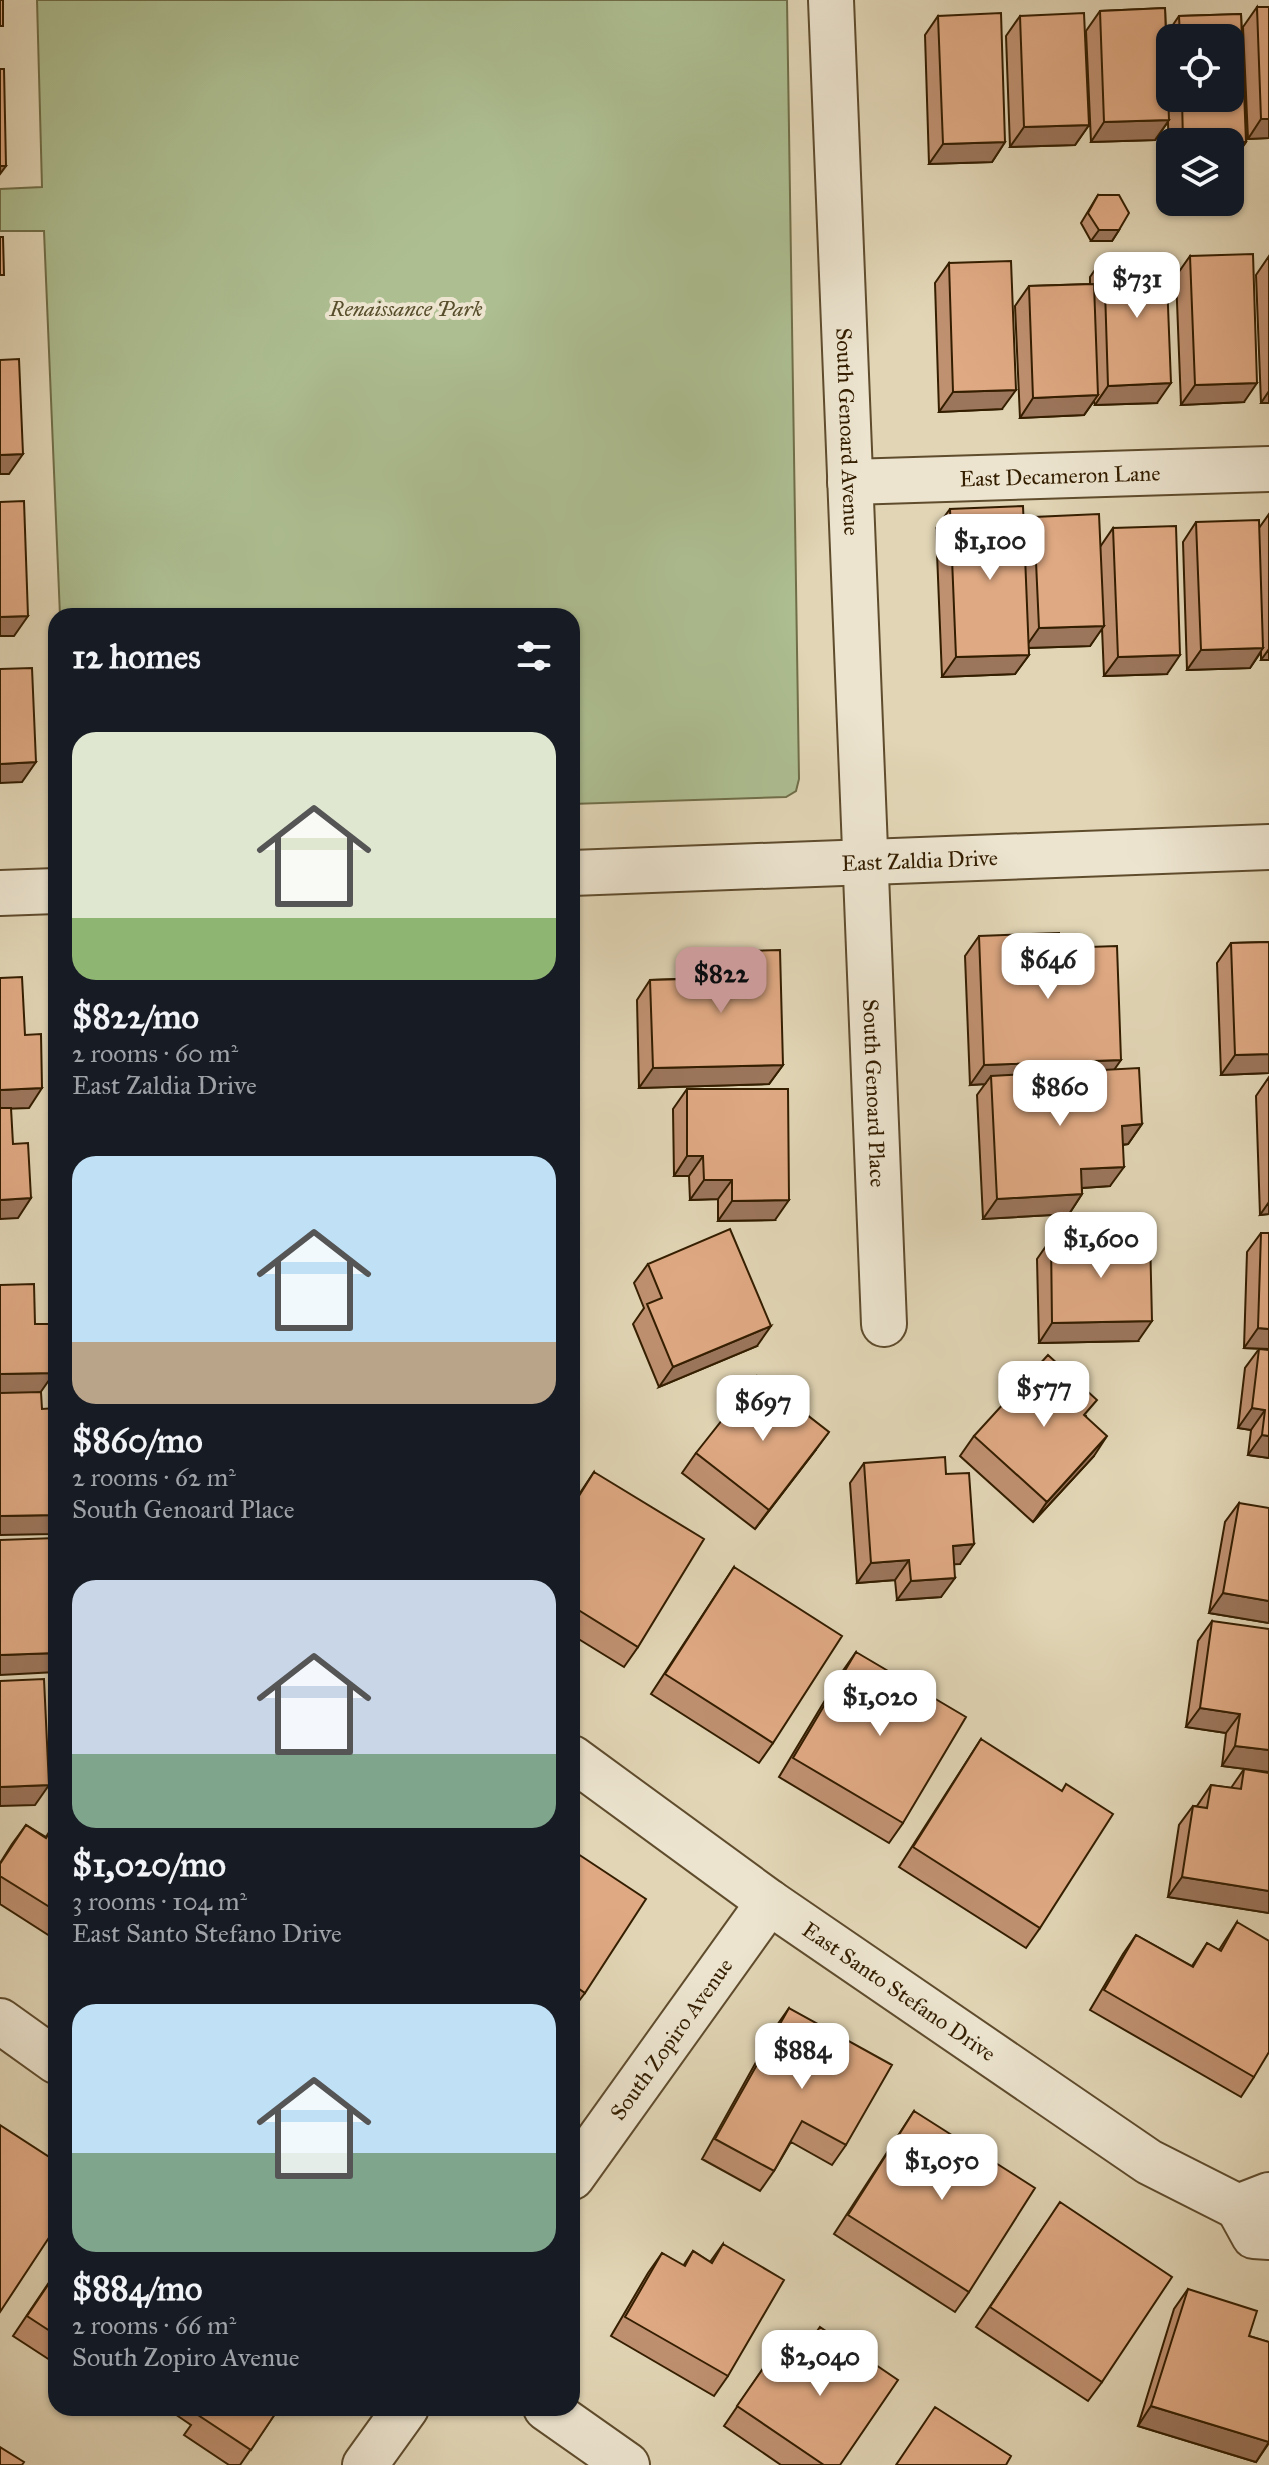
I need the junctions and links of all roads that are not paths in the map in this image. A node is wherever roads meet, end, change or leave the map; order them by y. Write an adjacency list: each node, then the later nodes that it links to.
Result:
1 (831, 0): 3 (street, South Genoard Avenue)
2 (1269, 469): 3 (street, East Decameron Lane)
3 (850, 482): 5 (street, South Genoard Avenue)
4 (1269, 847): 5 (street, East Zaldia Drive)
5 (865, 862): 6 (street, East Zaldia Drive); 9 (street, South Genoard Place)
6 (580, 873)
7 (48, 891): 8 (street)
8 (0, 893)
9 (884, 1324)
10 (580, 1764): 11 (street, East Santo Stefano Drive)
11 (769, 1902): 14 (street, South Zopiro Avenue); 15 (street, East Santo Stefano Drive)
12 (0, 2021): 13 (street)
13 (48, 2055)
14 (580, 2166)
15 (1253, 2201): 16 (street, East Santo Stefano Drive)
16 (1269, 2237)
17 (400, 2416): 19 (street)
18 (557, 2416): 20 (street)
19 (365, 2465)
20 (627, 2465)

